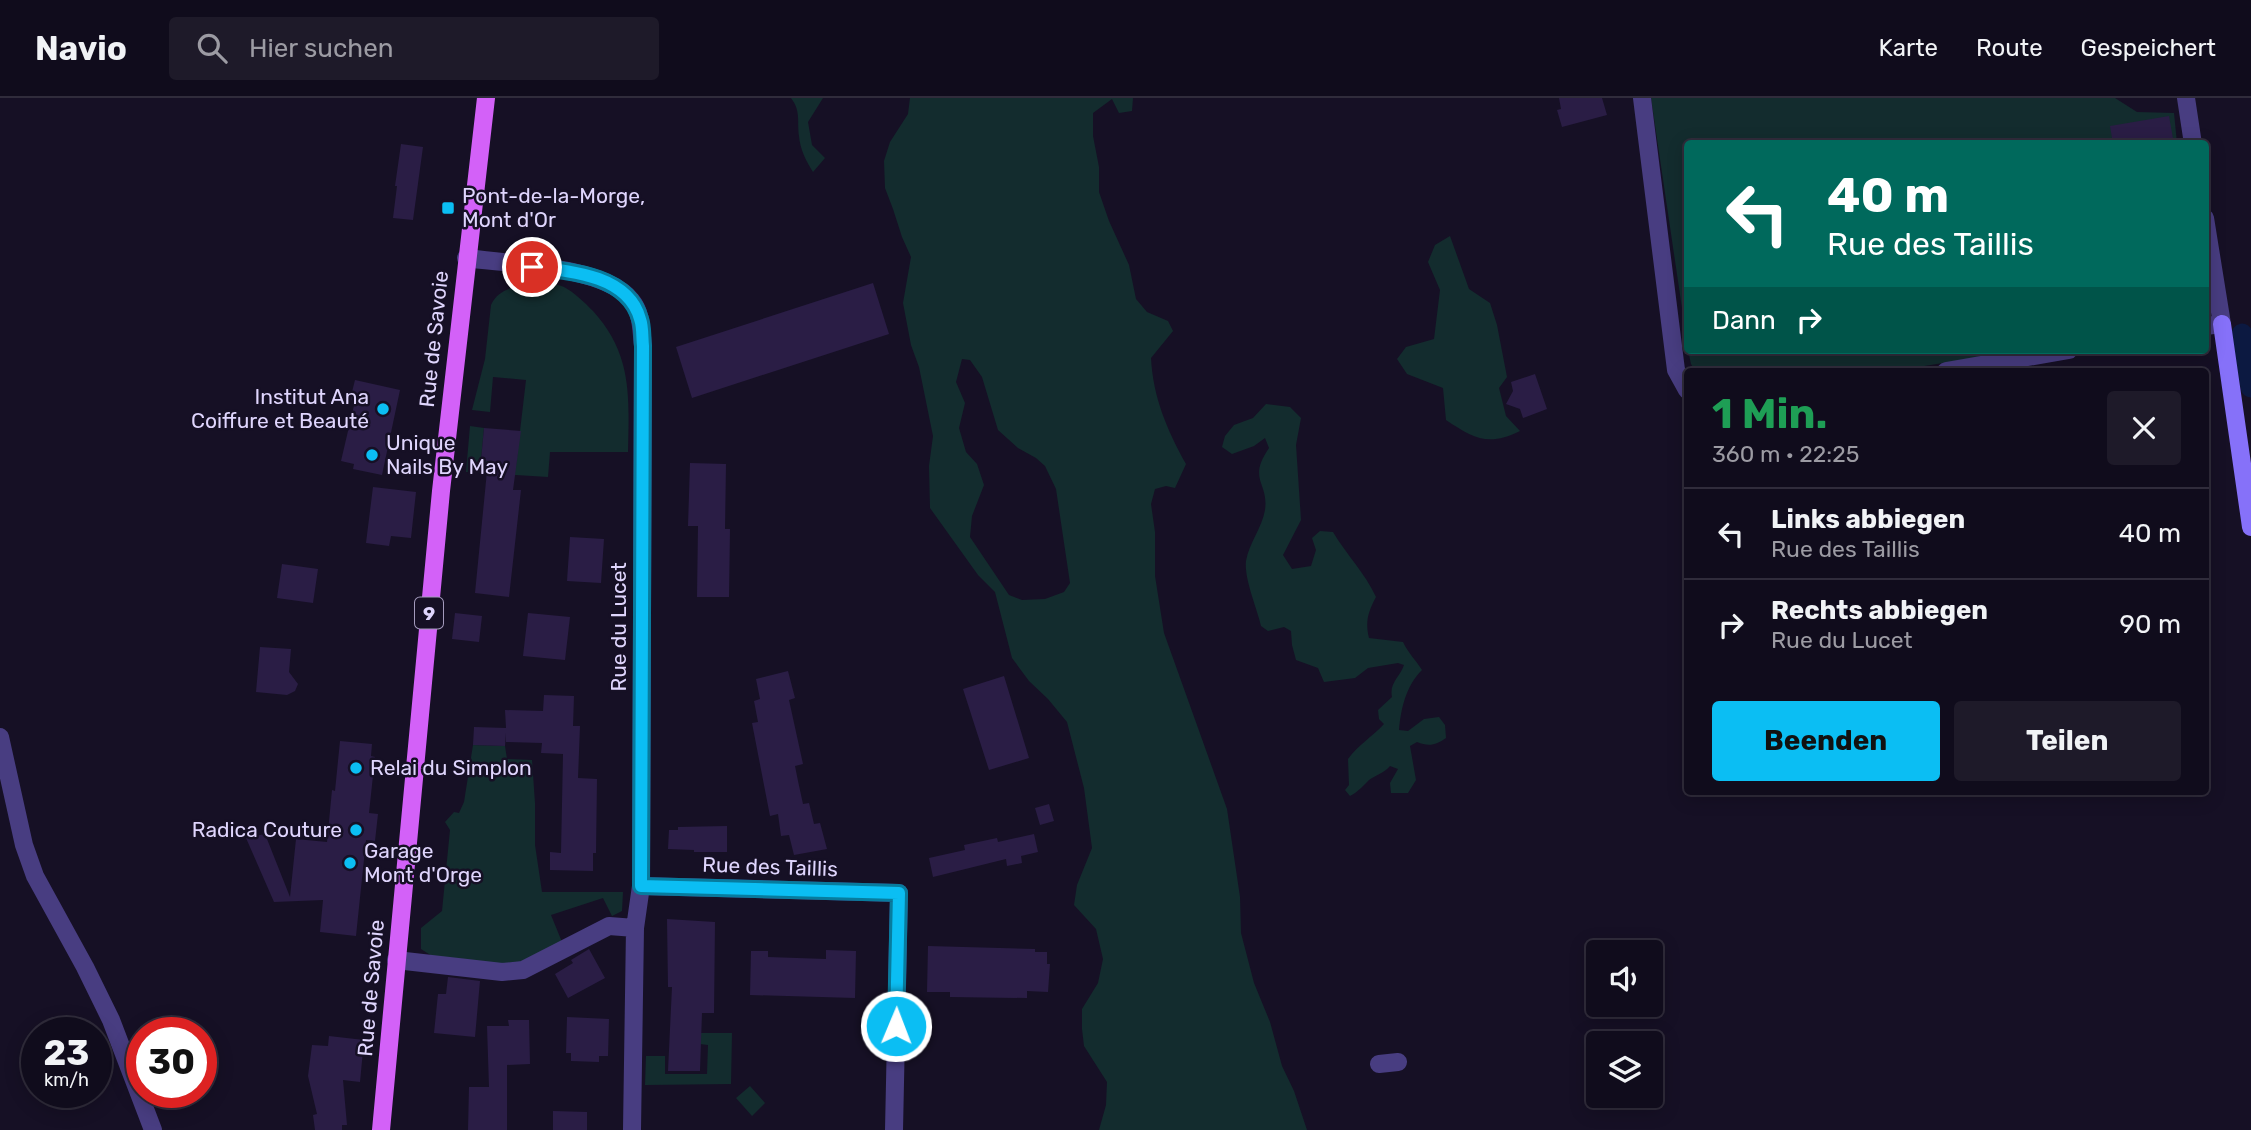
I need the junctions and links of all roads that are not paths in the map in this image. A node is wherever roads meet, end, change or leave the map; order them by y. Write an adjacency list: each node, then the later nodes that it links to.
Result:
1 (486, 98): 5 (main road, Rue de Savoie / 9)
2 (1642, 98): 10 (street)
3 (2186, 98): 4 (street)
4 (2192, 140)
5 (466, 258): 13 (street, Rue du Lucet); 15 (main road, Rue de Savoie / 9)
6 (2209, 272): 7 (street)
7 (2213, 325): 11 (street)
8 (2045, 354): 9 (street)
9 (1963, 368)
10 (1684, 385)
11 (2251, 527)
12 (0, 737): 18 (street)
13 (641, 886): 14 (street, Rue du Lucet); 21 (street, Rue des Taillis)
14 (635, 928): 15 (street); 20 (street, Rue du Lucet)
15 (396, 960): 19 (main road, Rue de Savoie / 9)
16 (1398, 1062): 17 (street)
17 (1379, 1064)
18 (153, 1130)
19 (381, 1130)
20 (632, 1130)
21 (894, 1130)

